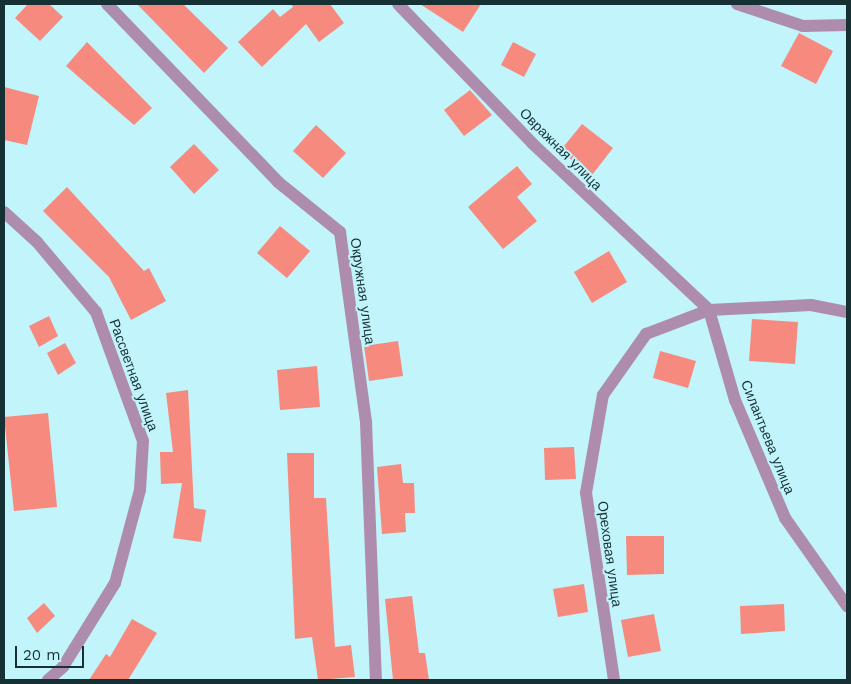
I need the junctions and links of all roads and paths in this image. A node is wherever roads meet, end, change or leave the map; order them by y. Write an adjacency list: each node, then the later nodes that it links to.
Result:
1 (107, 4): 10 (street, Окружная улица)
2 (398, 4): 6 (street, Овражная улица)
3 (736, 4): 4 (street)
4 (847, 25)
5 (4, 212): 9 (street, Рассветная улица)
6 (709, 310): 7 (street); 8 (street, Силантьева улица); 11 (street, Ореховая улица)
7 (847, 312)
8 (847, 606)
9 (48, 680)
10 (376, 680)
11 (614, 680)

